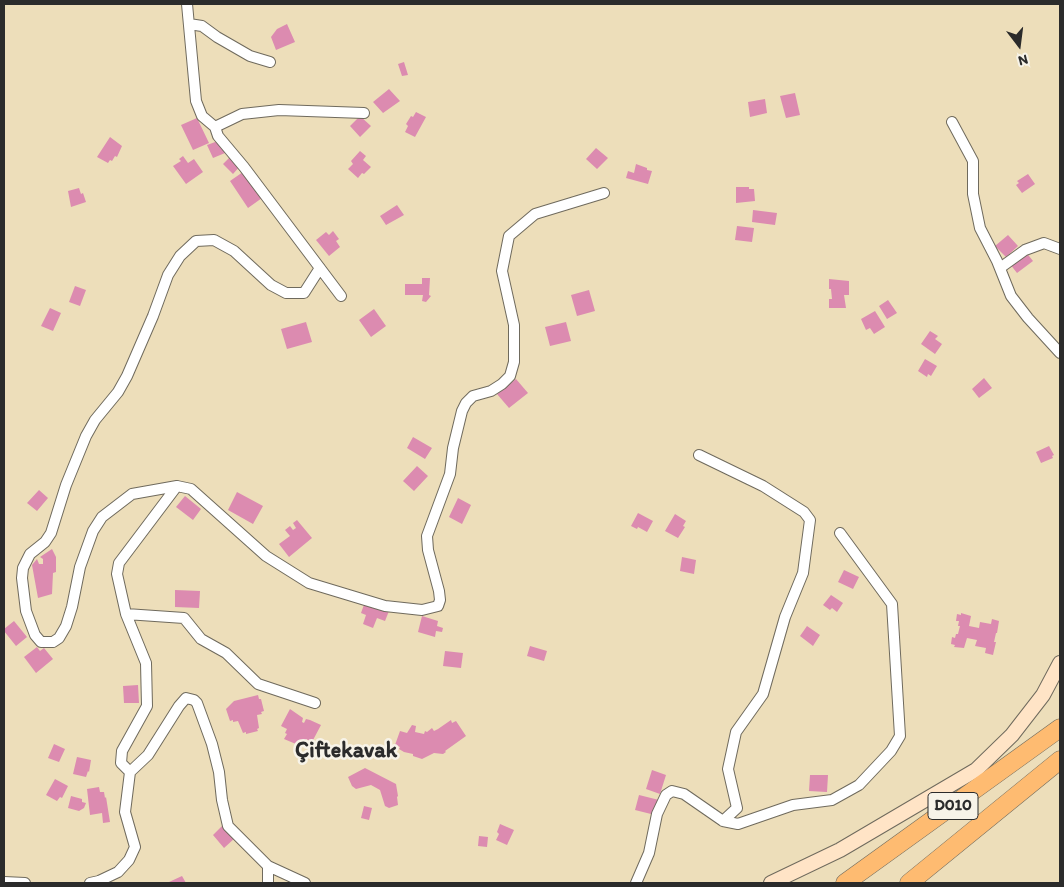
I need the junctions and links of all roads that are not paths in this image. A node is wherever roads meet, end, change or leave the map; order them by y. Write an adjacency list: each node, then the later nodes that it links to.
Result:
1 (187, 4): 2 (street)
2 (189, 24): 3 (street); 6 (street)
3 (270, 62)
4 (364, 113): 6 (street)
5 (952, 122): 10 (street)
6 (215, 127): 9 (street)
7 (604, 193): 14 (street)
8 (1060, 248): 10 (street)
9 (320, 268): 11 (street); 14 (street)
10 (1000, 268): 12 (street)
11 (341, 296)
12 (1060, 353)
13 (699, 455): 22 (street)
14 (178, 486): 16 (street)
15 (840, 533): 22 (street)
16 (126, 614): 18 (street); 21 (street)
17 (1060, 663): 30 (street)
18 (315, 703)
19 (1060, 728): 31 (highway, D010)
20 (1060, 760): 32 (highway, D010)
21 (130, 772): 23 (street); 26 (street)
22 (722, 821): 29 (street)
23 (268, 866): 27 (street); 28 (street)
24 (4, 882): 25 (street)
25 (25, 883)
26 (90, 883)
27 (268, 883)
28 (305, 883)
29 (636, 883)
30 (771, 883)
31 (845, 883)
32 (909, 883)

